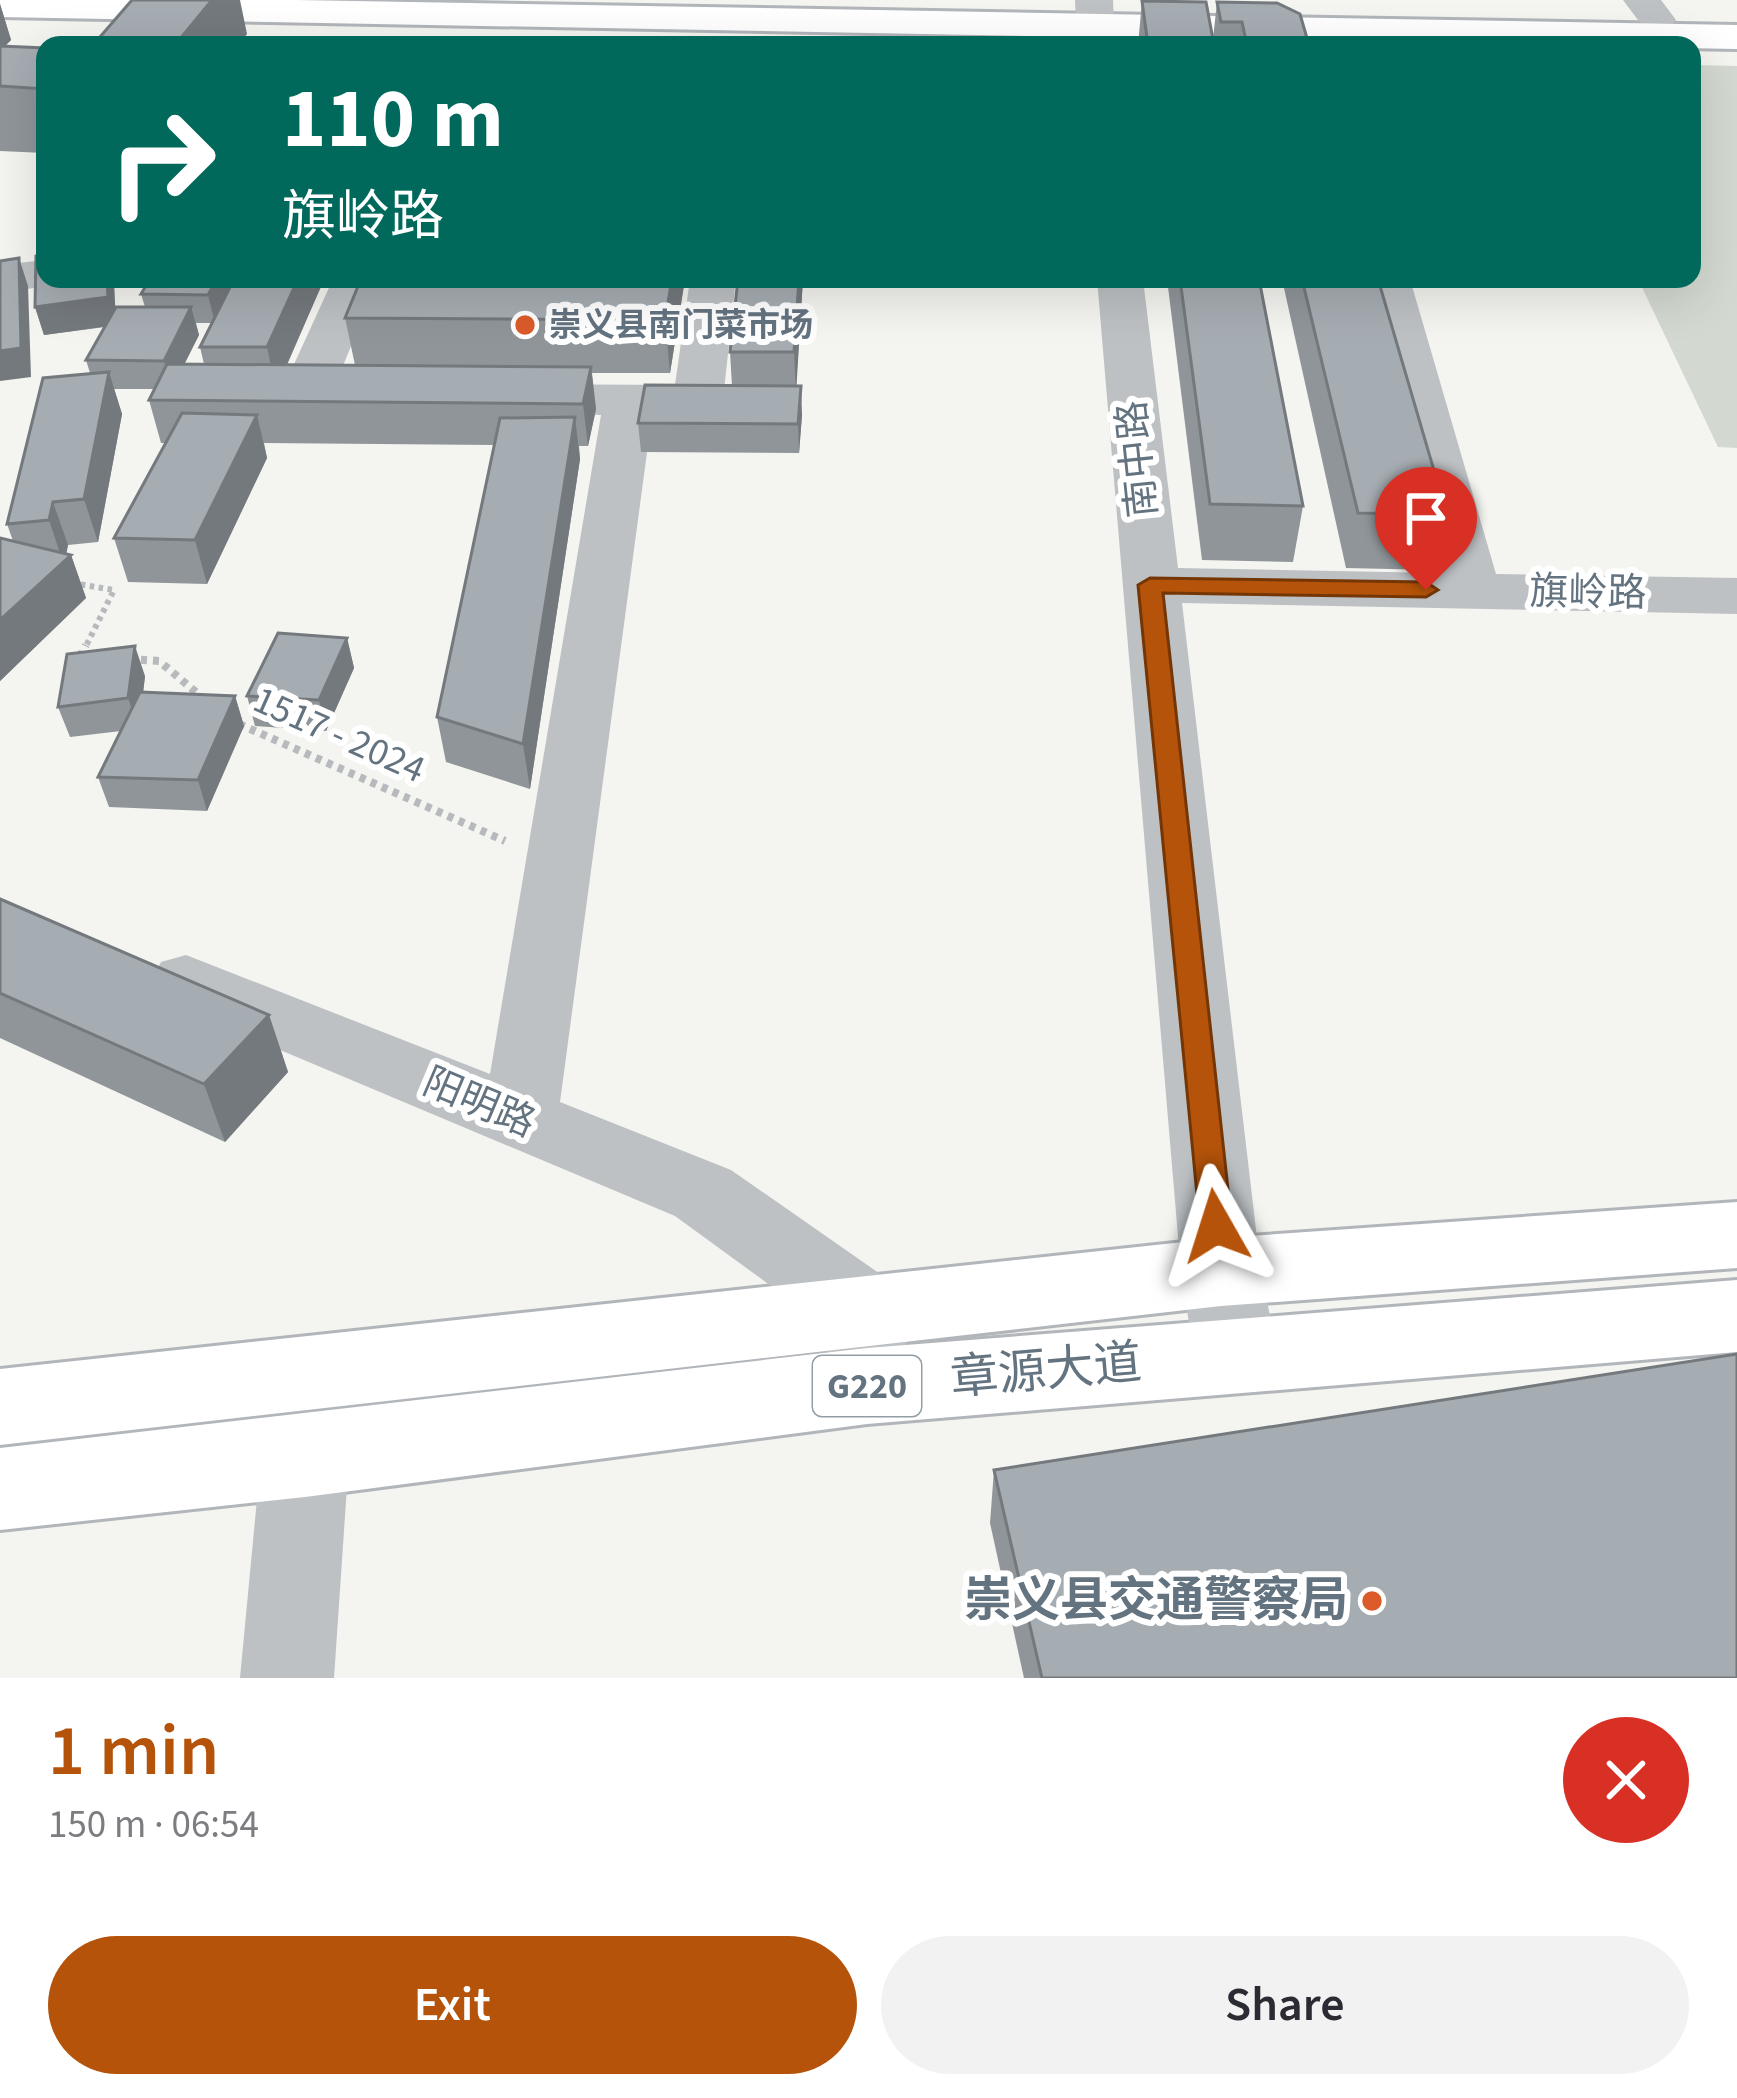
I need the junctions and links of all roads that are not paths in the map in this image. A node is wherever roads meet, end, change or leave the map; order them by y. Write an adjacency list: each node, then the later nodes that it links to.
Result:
1 (524, 0): 4 (main road)
2 (0, 6): 4 (main road)
3 (1650, 10): 4 (main road); 5 (main road)
4 (1095, 21): 6 (main road)
5 (1737, 21)
6 (1307, 36)
7 (1701, 37): 8 (main road)
8 (1737, 37)
9 (36, 275): 10 (street)
10 (0, 279)
11 (352, 288): 15 (street)
12 (712, 288): 17 (street)
13 (1121, 288): 18 (street, 南中路)
14 (1389, 288): 19 (street)
15 (398, 397)
16 (466, 398): 17 (street)
17 (629, 400): 22 (street)
18 (1150, 585): 19 (street, 旗岭路); 24 (street, 南中路)
19 (1472, 590): 20 (street, 旗岭路)
20 (1737, 596)
21 (129, 957): 22 (street, 阳明路)
22 (520, 1121): 26 (street, 阳明路)
23 (1737, 1235): 24 (main road, 章源大道 / G220)
24 (1221, 1272): 26 (main road, 章源大道 / G220); 27 (street, 南中路)
25 (1737, 1316): 27 (main road, 章源大道 / G220)
26 (867, 1348): 27 (main road, 章源大道 / G220); 28 (main road, 章源大道 / G220); 29 (main road, 章源大道 / G220)
27 (1236, 1355)
28 (0, 1407)
29 (305, 1457): 30 (main road, 章源大道 / G220); 31 (street)
30 (0, 1489)
31 (287, 1678)

